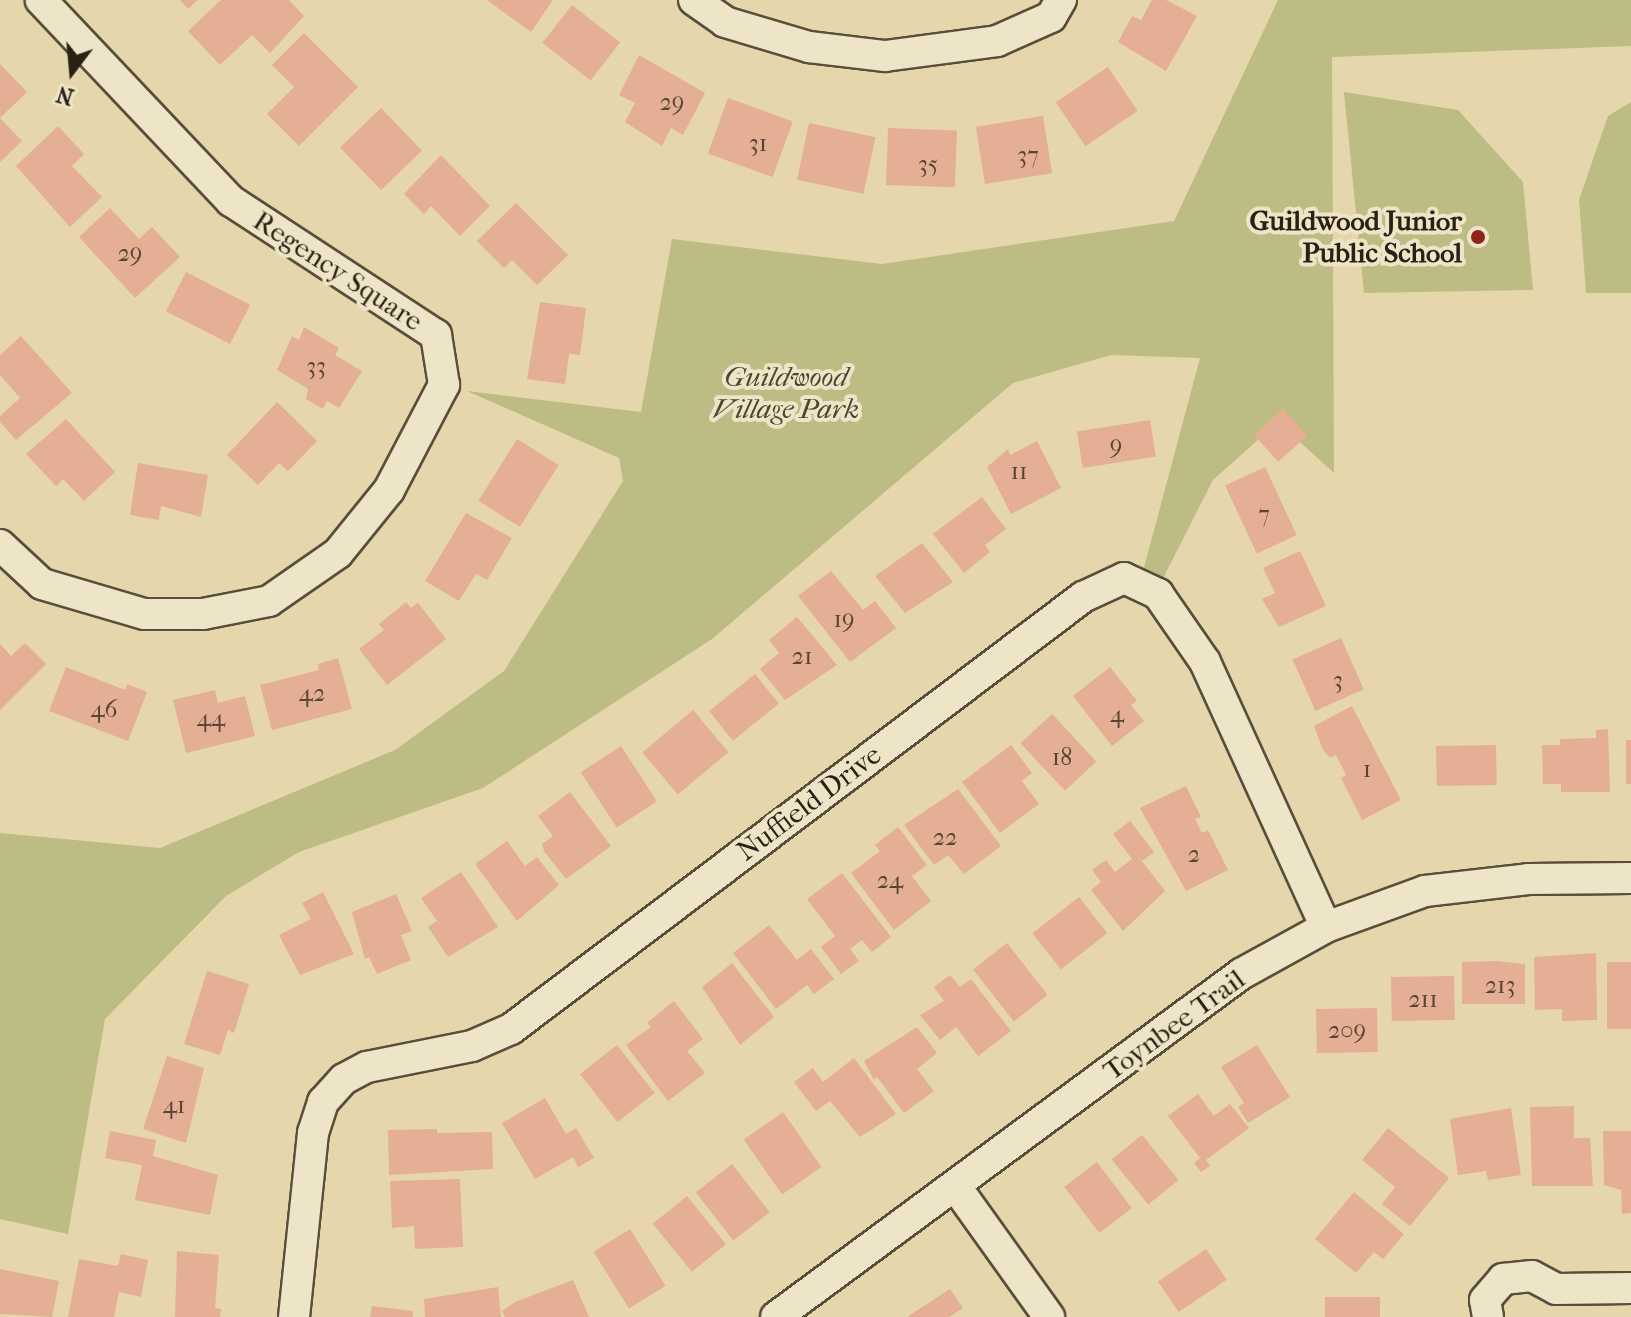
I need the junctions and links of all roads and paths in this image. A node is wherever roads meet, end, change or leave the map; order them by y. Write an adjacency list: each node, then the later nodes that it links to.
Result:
1 (41, 0): 4 (street, Regency Square)
2 (694, 0): 3 (street)
3 (1061, 0)
4 (0, 545)
5 (1631, 878): 6 (street, Toynbee Trail)
6 (1326, 927): 7 (street, Toynbee Trail); 9 (street, Nuffield Drive)
7 (956, 1187): 10 (street, Toynbee Trail); 11 (street)
8 (1631, 1288): 12 (street)
9 (294, 1317)
10 (776, 1317)
11 (1049, 1317)
12 (1488, 1317)

